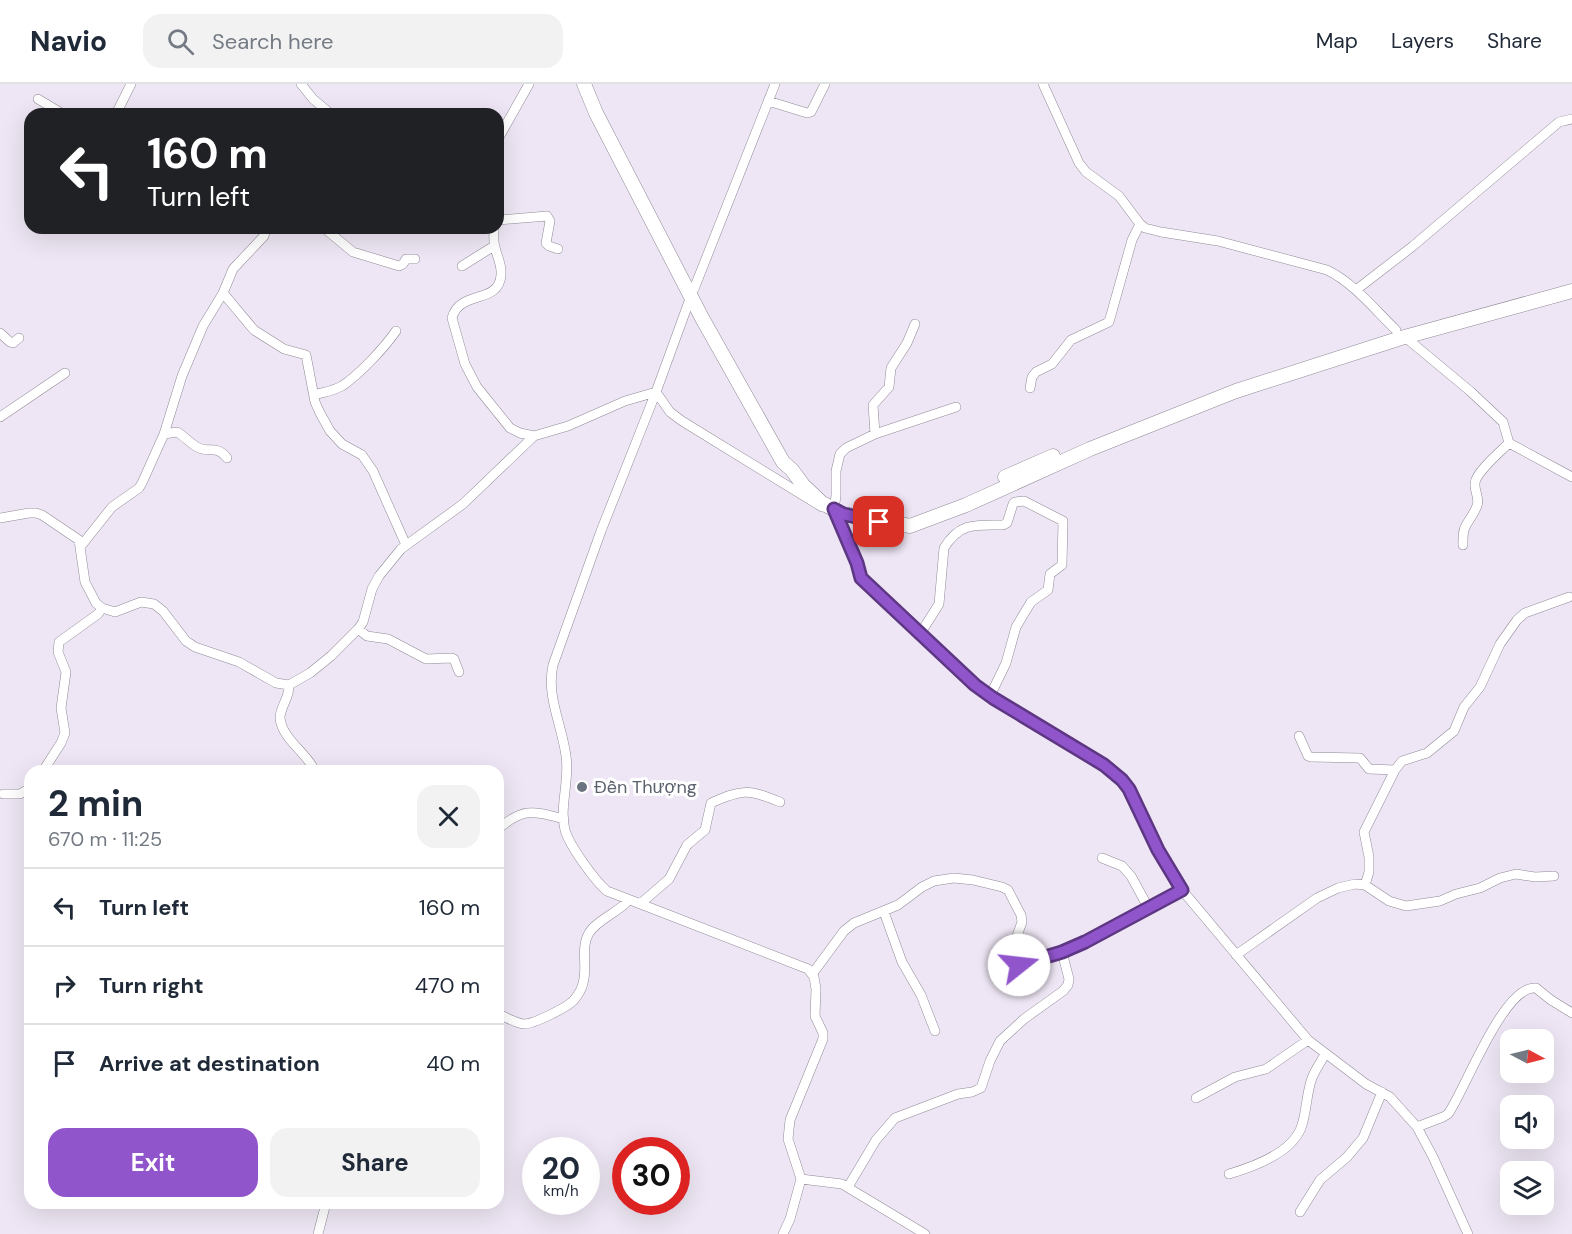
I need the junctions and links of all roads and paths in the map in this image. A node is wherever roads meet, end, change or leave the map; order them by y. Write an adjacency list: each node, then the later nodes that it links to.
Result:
1 (131, 84): 12 (street)
2 (301, 84): 13 (street)
3 (528, 84): 15 (street)
4 (584, 84): 16 (highway)
5 (592, 84): 16 (highway)
6 (775, 84): 10 (street)
7 (825, 84): 10 (street)
8 (1043, 84): 18 (street)
9 (38, 99): 11 (street)
10 (768, 101): 30 (street)
11 (53, 108)
12 (119, 108)
13 (324, 108)
14 (1572, 119): 27 (street)
15 (504, 128)
16 (648, 206): 30 (highway)
17 (504, 220): 23 (street)
18 (1140, 225): 27 (street); 37 (street)
19 (264, 234): 29 (street)
20 (332, 234): 24 (street)
21 (494, 234): 22 (street)
22 (494, 246): 25 (street); 44 (street)
23 (558, 249)
24 (416, 259)
25 (462, 266)
26 (1572, 283): 34 (highway)
27 (1356, 290): 34 (street)
28 (1572, 291): 34 (highway)
29 (223, 293): 39 (street); 42 (street)
30 (692, 293): 38 (street); 48 (highway)
31 (915, 324): 43 (street)
32 (396, 331): 39 (street)
33 (0, 333): 35 (street)
34 (1401, 334): 45 (street); 48 (highway)
35 (19, 338)
36 (65, 374): 41 (street)
37 (1030, 388)
38 (656, 392): 44 (street); 48 (street); 67 (street)
39 (314, 395): 50 (street)
40 (956, 407): 43 (street)
41 (0, 417)
42 (164, 434): 46 (street); 51 (street)
43 (875, 434): 48 (street)
44 (534, 436): 50 (street)
45 (1509, 443): 47 (street); 52 (street)
46 (227, 458)
47 (1572, 477)
48 (834, 509): 56 (street)
49 (0, 517): 51 (street)
50 (406, 545): 55 (street)
51 (81, 546): 54 (street)
52 (1463, 546)
53 (1569, 597): 63 (street)
54 (102, 608): 58 (street); 61 (street)
55 (358, 629): 57 (street); 58 (street)
56 (920, 634): 59 (street); 59 (street)
57 (459, 672)
58 (289, 685): 62 (street)
59 (990, 696): 72 (street)
60 (1299, 736): 63 (street)
61 (47, 765)
62 (312, 765)
63 (1395, 770): 71 (street)
64 (24, 792): 65 (street)
65 (3, 794)
66 (780, 802): 74 (street)
67 (564, 819): 68 (street); 73 (street)
68 (504, 824)
69 (1102, 858): 75 (street)
70 (1554, 876): 71 (street)
71 (1365, 885): 78 (street)
72 (1182, 890): 75 (street); 78 (street)
73 (628, 901): 74 (street); 81 (street)
74 (640, 904): 79 (street)
75 (1148, 907): 77 (street)
76 (884, 912): 77 (street); 79 (street); 82 (street)
77 (1062, 952): 90 (street)
78 (1236, 955): 83 (street)
79 (813, 973): 89 (street)
80 (1572, 1013): 87 (street)
81 (504, 1016)
82 (935, 1031)
83 (1308, 1040): 84 (street); 86 (street)
84 (1325, 1054): 85 (street); 88 (street)
85 (1382, 1092): 87 (street); 92 (street)
86 (1196, 1098)
87 (1417, 1127): 96 (street)
88 (1229, 1174)
89 (801, 1179): 90 (street); 94 (street)
90 (848, 1187): 95 (street)
91 (324, 1209): 93 (street)
92 (1300, 1212)
93 (318, 1234)
94 (783, 1234)
95 (925, 1234)
96 (1468, 1234)

